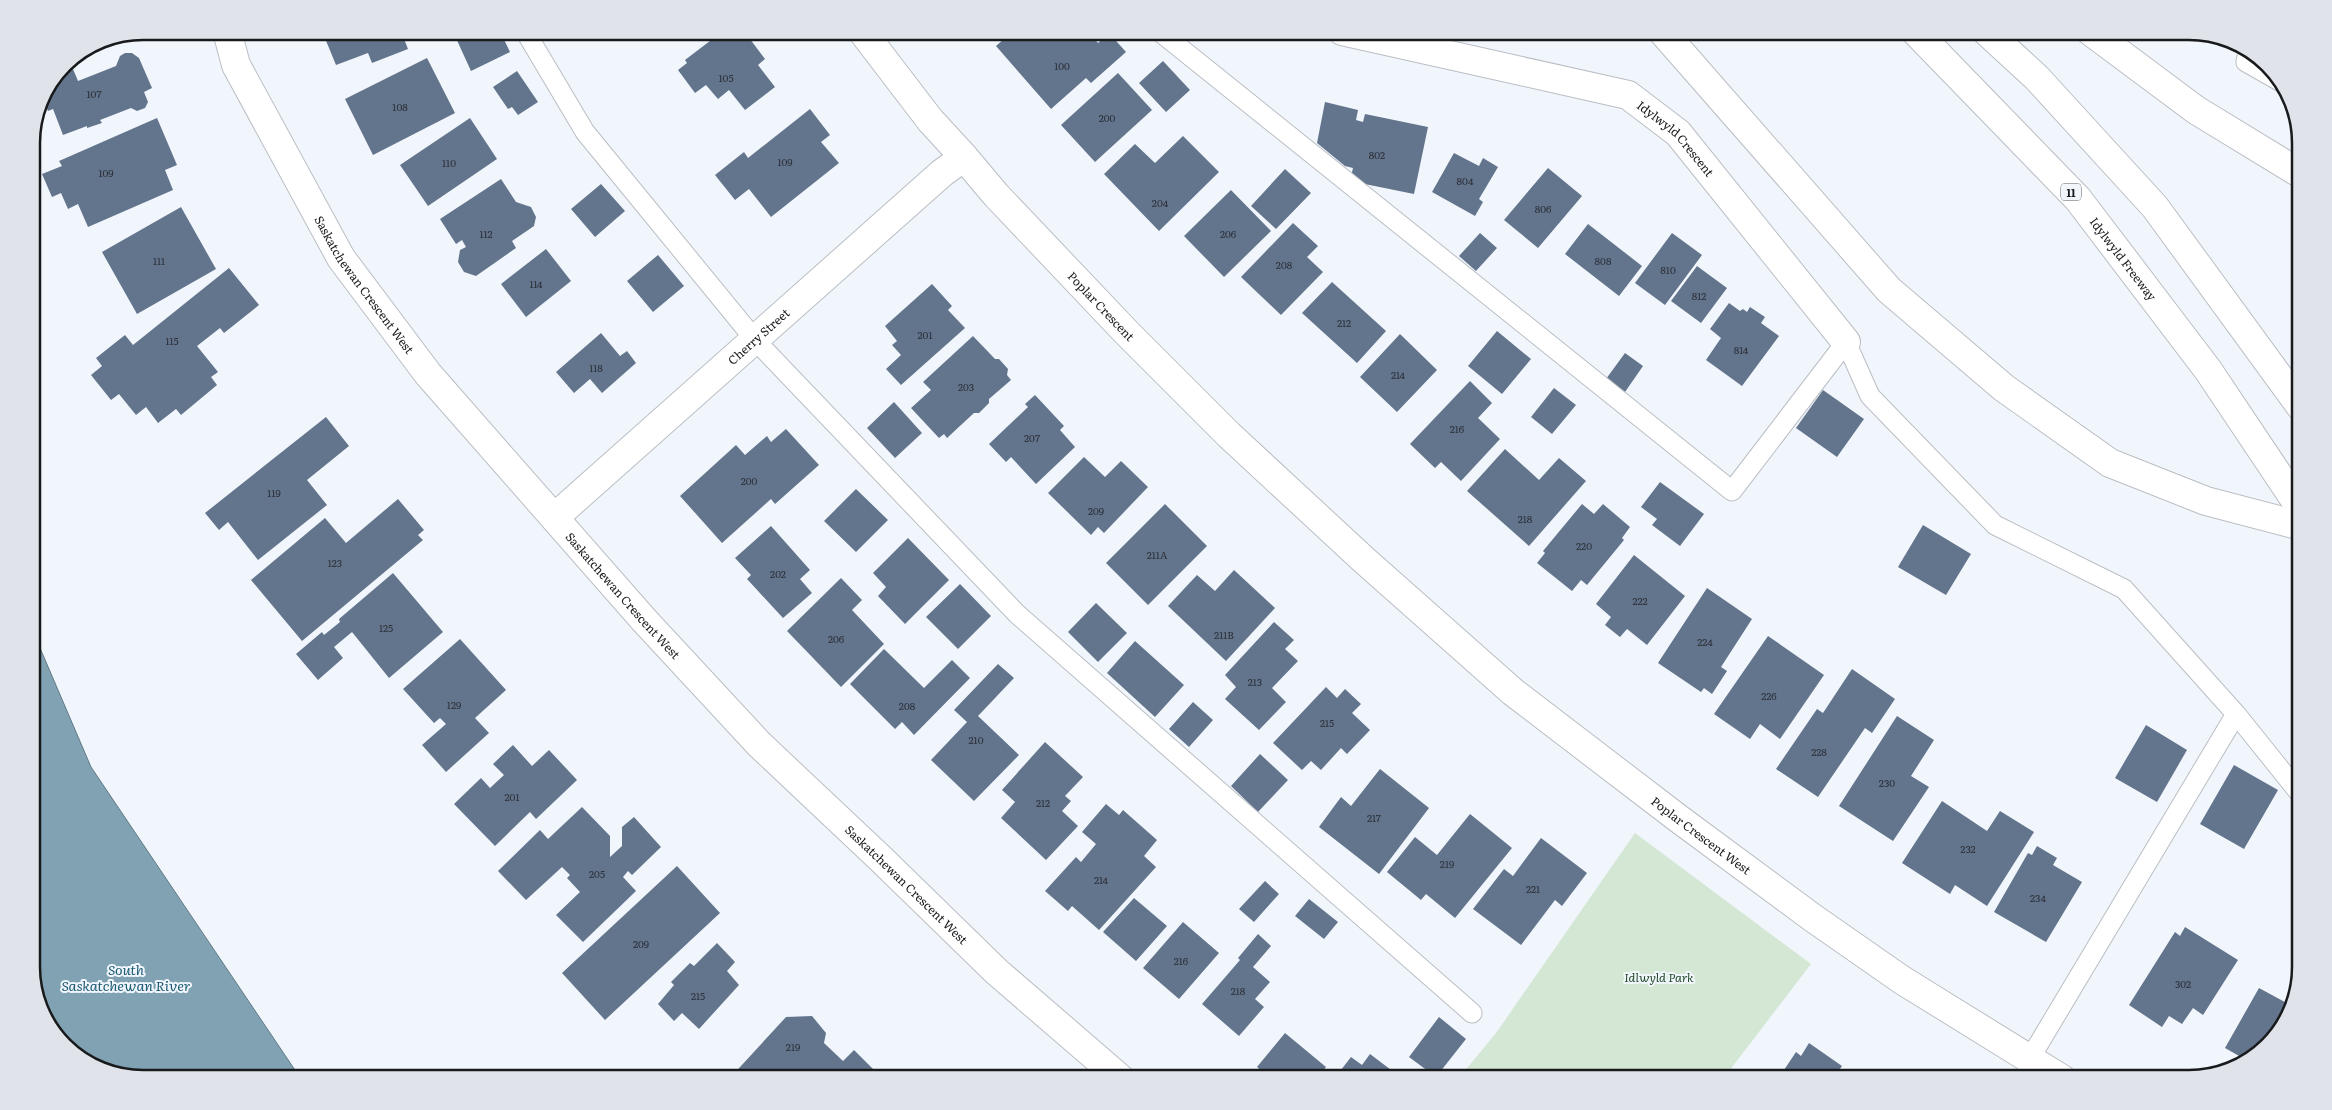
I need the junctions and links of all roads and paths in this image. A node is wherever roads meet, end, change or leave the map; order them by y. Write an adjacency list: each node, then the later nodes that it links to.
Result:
1 (229, 40): 18 (main road, Saskatchewan Crescent West)
2 (530, 40): 14 (lane)
3 (869, 40): 12 (main road, Poplar Crescent)
4 (1170, 40): 15 (lane)
5 (1382, 40): 15 (main road, Idylwyld Crescent)
6 (1670, 40): 19 (main road)
7 (1924, 40): 17 (main road, Idylwyld Freeway / 11)
8 (1996, 40): 16 (main road)
9 (2102, 40): 13 (main road)
10 (2247, 58): 11 (lane)
11 (2264, 72)
12 (964, 157): 14 (main road, Cherry Street); 20 (main road, Poplar Crescent)
13 (2292, 169)
14 (756, 341): 18 (main road, Cherry Street); 23 (lane)
15 (1846, 342): 21 (lane)
16 (2292, 395)
17 (2292, 496)
18 (555, 517): 25 (main road, Saskatchewan Crescent West)
19 (2292, 524)
20 (1364, 560): 24 (main road, Poplar Crescent West)
21 (2236, 714): 22 (lane); 24 (lane)
22 (2292, 784)
23 (1472, 1013)
24 (2029, 1060): 26 (main road, Poplar Crescent West)
25 (1111, 1070)
26 (2046, 1070)

